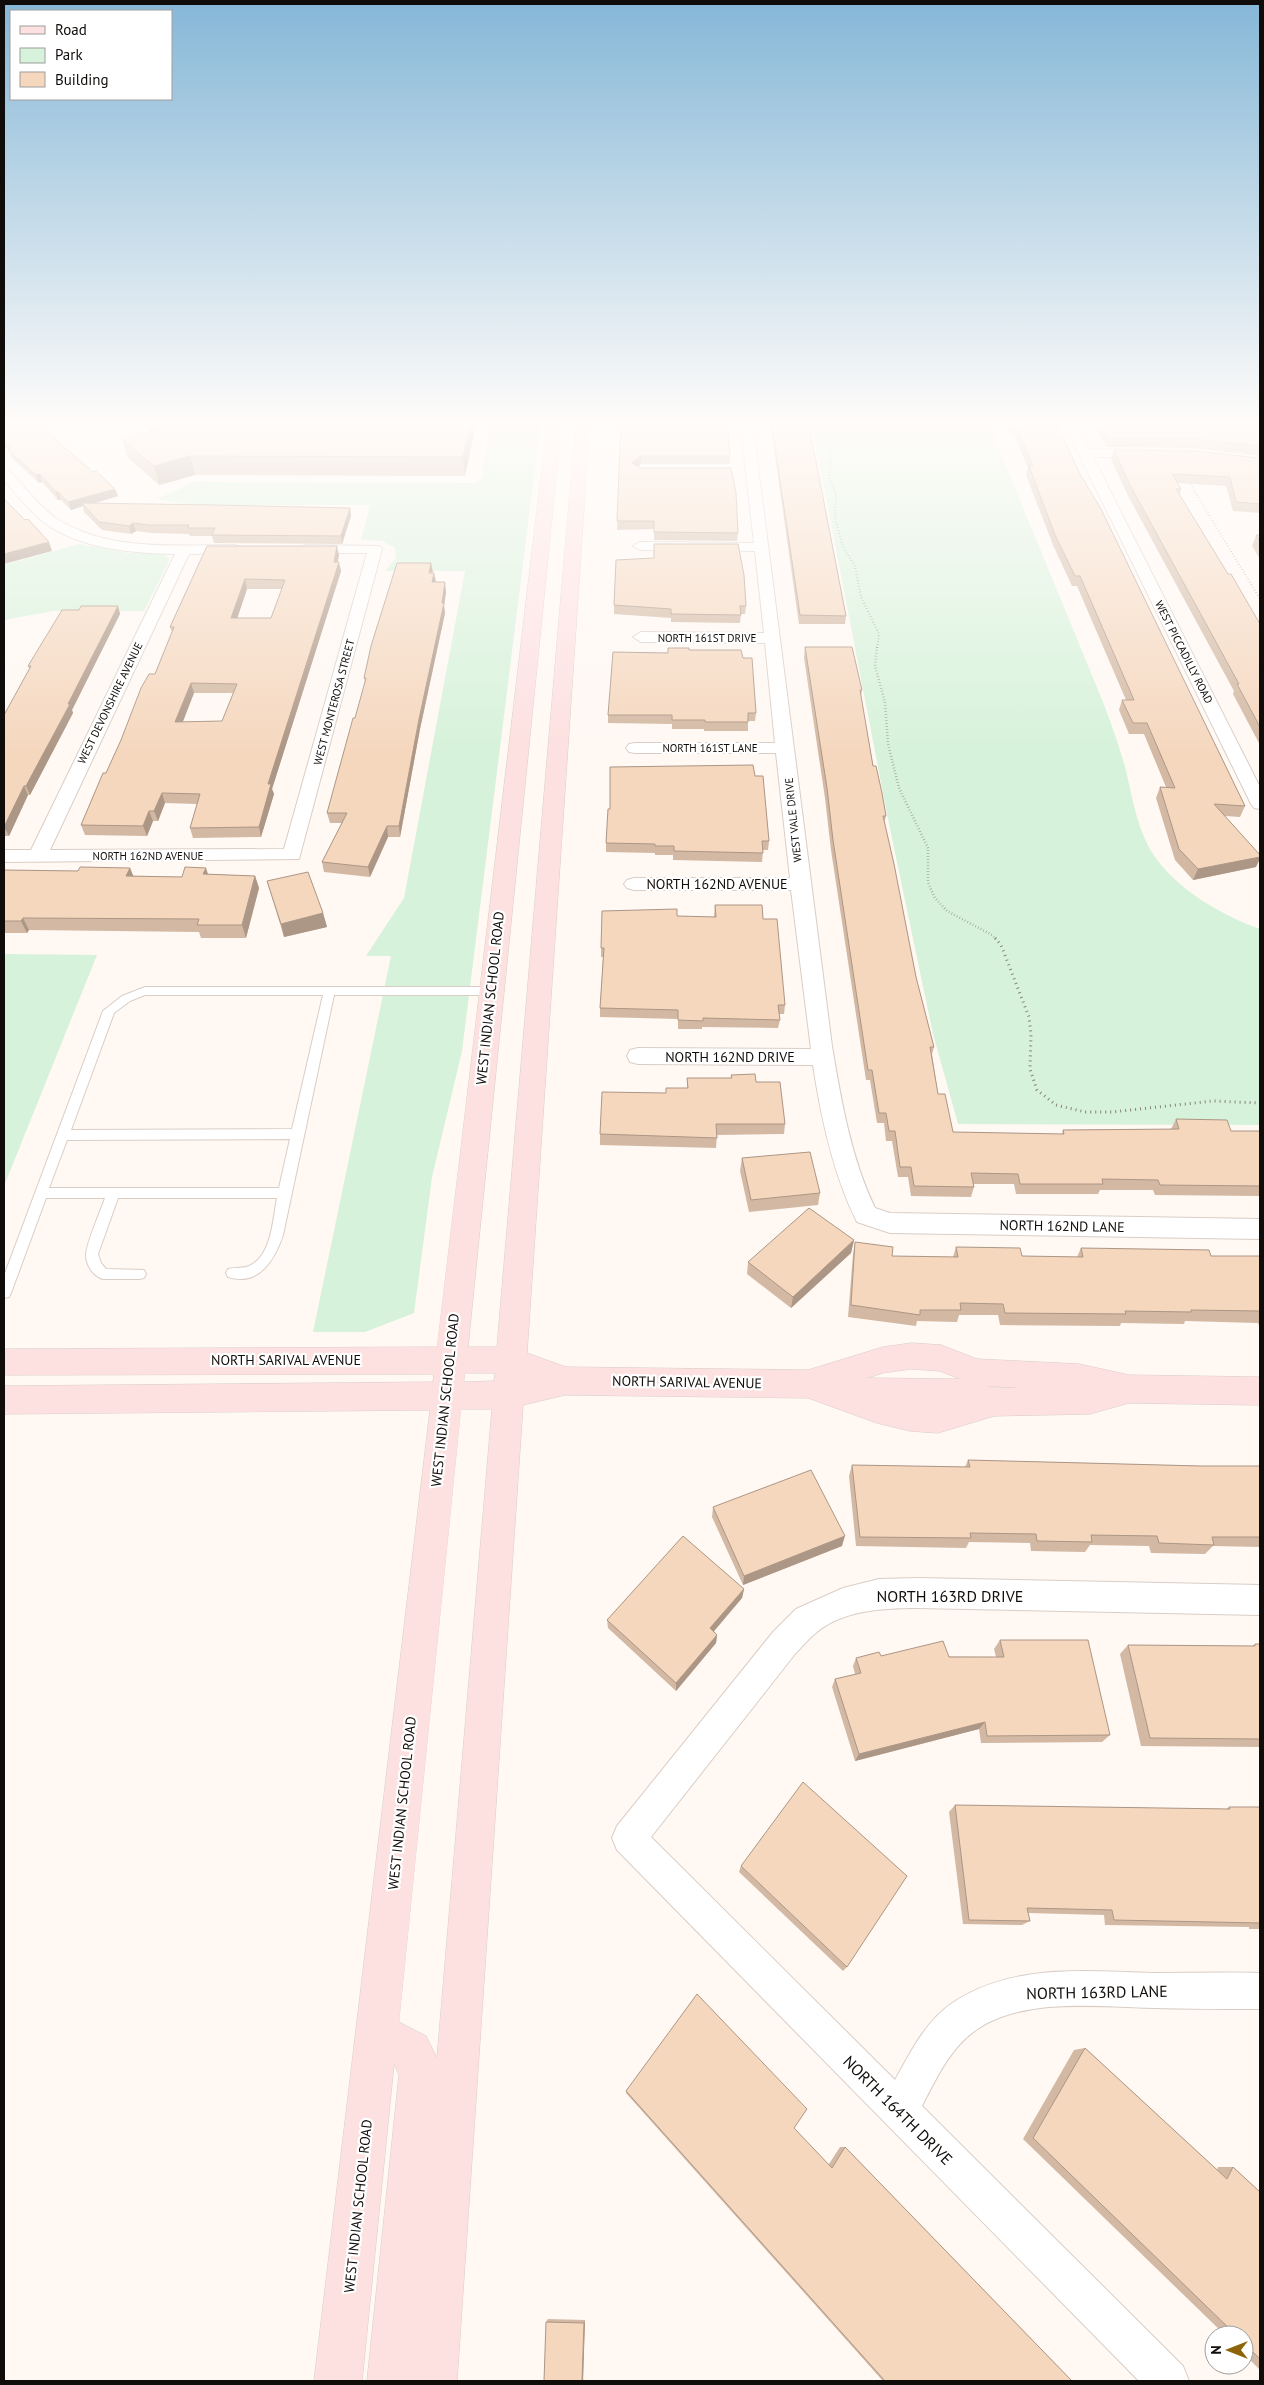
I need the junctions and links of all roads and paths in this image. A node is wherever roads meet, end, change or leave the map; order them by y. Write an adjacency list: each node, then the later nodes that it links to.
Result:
1 (71, 531): 10 (street)
2 (542, 531): 25 (main road, WEST INDIAN SCHOOL ROAD)
3 (574, 531): 39 (main road)
4 (759, 531): 9 (street, WEST VALE DRIVE)
5 (839, 531): 28 (path)
6 (1124, 531): 18 (street, WEST PICCADILLY ROAD)
7 (1219, 531): 13 (path)
8 (640, 546): 9 (street)
9 (762, 547): 15 (street, WEST VALE DRIVE)
10 (184, 549): 11 (street); 21 (street, WEST DEVONSHIRE AVENUE)
11 (251, 549)
12 (289, 549): 19 (street, WEST MONTEROSA STREET)
13 (1260, 599)
14 (642, 637): 15 (street, NORTH 161ST DRIVE)
15 (773, 638): 17 (street, WEST VALE DRIVE)
16 (635, 748): 17 (street, NORTH 161ST LANE)
17 (786, 748): 23 (street, WEST VALE DRIVE)
18 (1260, 804)
19 (292, 855): 21 (street, NORTH 162ND AVENUE)
20 (4, 856): 21 (street, NORTH 162ND AVENUE)
21 (37, 856)
22 (634, 884): 23 (street, NORTH 162ND AVENUE)
23 (800, 884): 27 (street, WEST VALE DRIVE)
24 (329, 991): 25 (lane); 29 (lane); 30 (lane)
25 (491, 991): 41 (main road, WEST INDIAN SCHOOL ROAD)
26 (638, 1056): 27 (street, NORTH 162ND DRIVE)
27 (822, 1057): 34 (street, WEST VALE DRIVE)
28 (1260, 1103)
29 (298, 1134): 30 (lane); 33 (lane)
30 (63, 1135): 31 (lane)
31 (41, 1193): 32 (lane); 38 (lane)
32 (113, 1193): 33 (lane); 37 (lane)
33 (284, 1193): 36 (lane)
34 (866, 1215): 35 (street, NORTH 162ND LANE)
35 (1260, 1229)
36 (233, 1273)
37 (138, 1274)
38 (4, 1293)
39 (511, 1360): 41 (main road, NORTH SARIVAL AVENUE); 42 (main road, NORTH SARIVAL AVENUE); 46 (main road)
40 (4, 1362): 41 (main road, NORTH SARIVAL AVENUE)
41 (448, 1376): 46 (main road, NORTH SARIVAL AVENUE); 47 (main road, NORTH SARIVAL AVENUE); 51 (main road, WEST INDIAN SCHOOL ROAD)
42 (565, 1380): 43 (main road, NORTH SARIVAL AVENUE); 46 (main road, NORTH SARIVAL AVENUE)
43 (820, 1388): 44 (main road, NORTH SARIVAL AVENUE); 44 (main road, NORTH SARIVAL AVENUE)
44 (979, 1389): 45 (main road, NORTH SARIVAL AVENUE)
45 (1260, 1391)
46 (508, 1395): 55 (main road)
47 (4, 1400)
48 (1260, 1600): 49 (street, NORTH 163RD DRIVE)
49 (629, 1838): 52 (street, NORTH 164TH DRIVE)
50 (1260, 1991): 52 (street, NORTH 163RD LANE)
51 (377, 2036): 53 (main road, WEST INDIAN SCHOOL ROAD); 54 (main road)
52 (898, 2110): 56 (street, NORTH 164TH DRIVE)
53 (338, 2381)
54 (391, 2381)
55 (433, 2381)
56 (1168, 2381)

